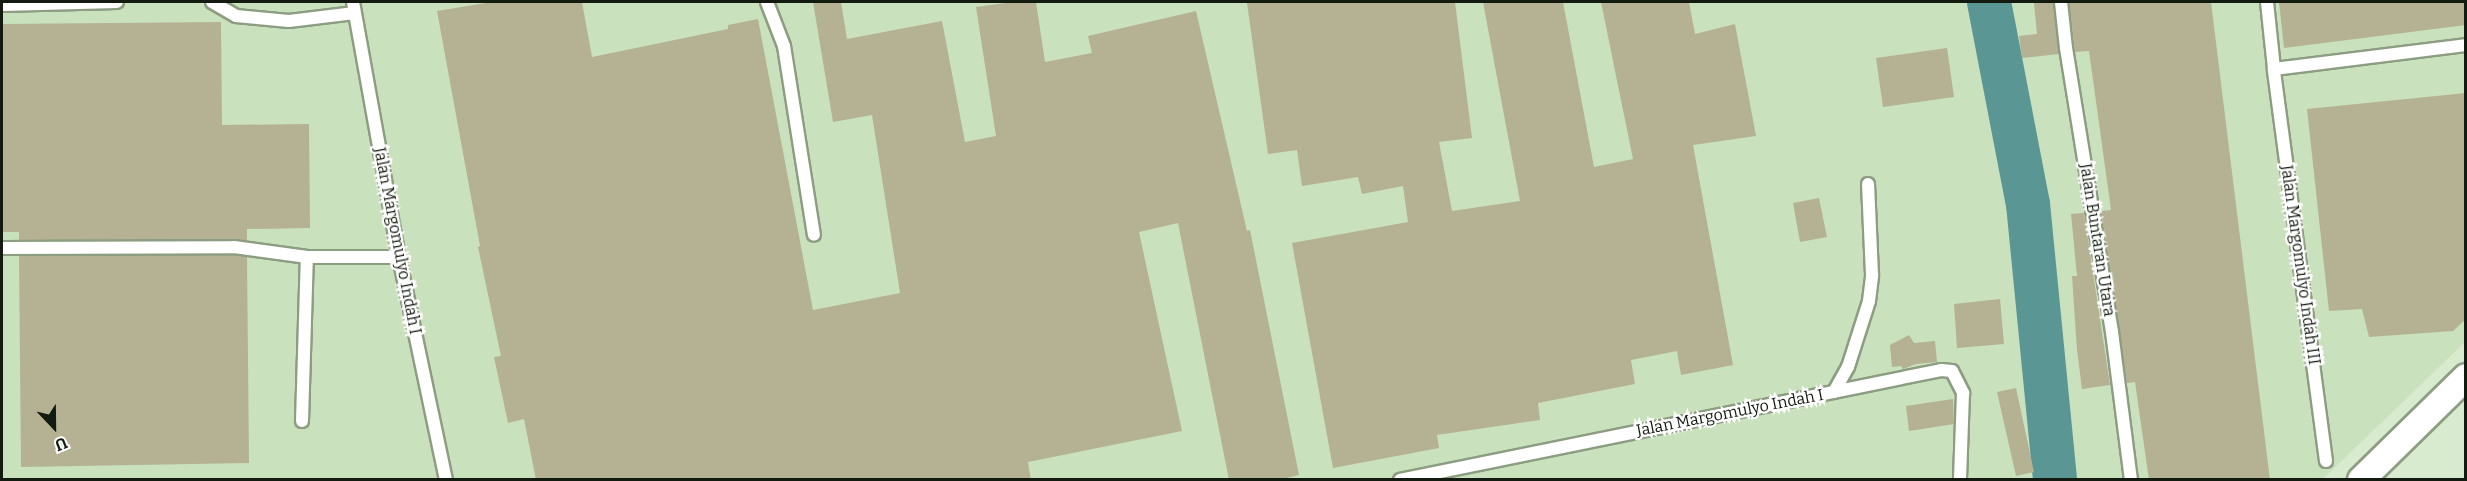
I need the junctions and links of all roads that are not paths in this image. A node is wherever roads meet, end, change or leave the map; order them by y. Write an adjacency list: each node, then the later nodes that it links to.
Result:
1 (117, 2): 6 (lane)
2 (212, 2): 7 (lane)
3 (767, 2): 11 (lane)
4 (2061, 2): 22 (lane, Jalan Buntaran Utara)
5 (2267, 2): 9 (lane, Jalan Margomulyo Indah III)
6 (2, 5)
7 (354, 7): 14 (lane, Jalan Margomulyo Indah I)
8 (2466, 45): 9 (lane)
9 (2274, 69): 18 (lane, Jalan Margomulyo Indah III)
10 (1869, 184): 16 (lane)
11 (814, 235)
12 (2, 248): 13 (lane)
13 (307, 256): 14 (lane); 17 (lane)
14 (399, 257): 19 (lane, Jalan Margomulyo Indah I)
15 (2466, 377): 23 (street)
16 (1834, 392): 20 (lane, Jalan Margomulyo Indah I); 21 (lane, Jalan Margomulyo Indah I)
17 (302, 421)
18 (2326, 460)
19 (446, 480)
20 (1400, 480)
21 (1960, 480)
22 (2131, 480)
23 (2361, 480)

